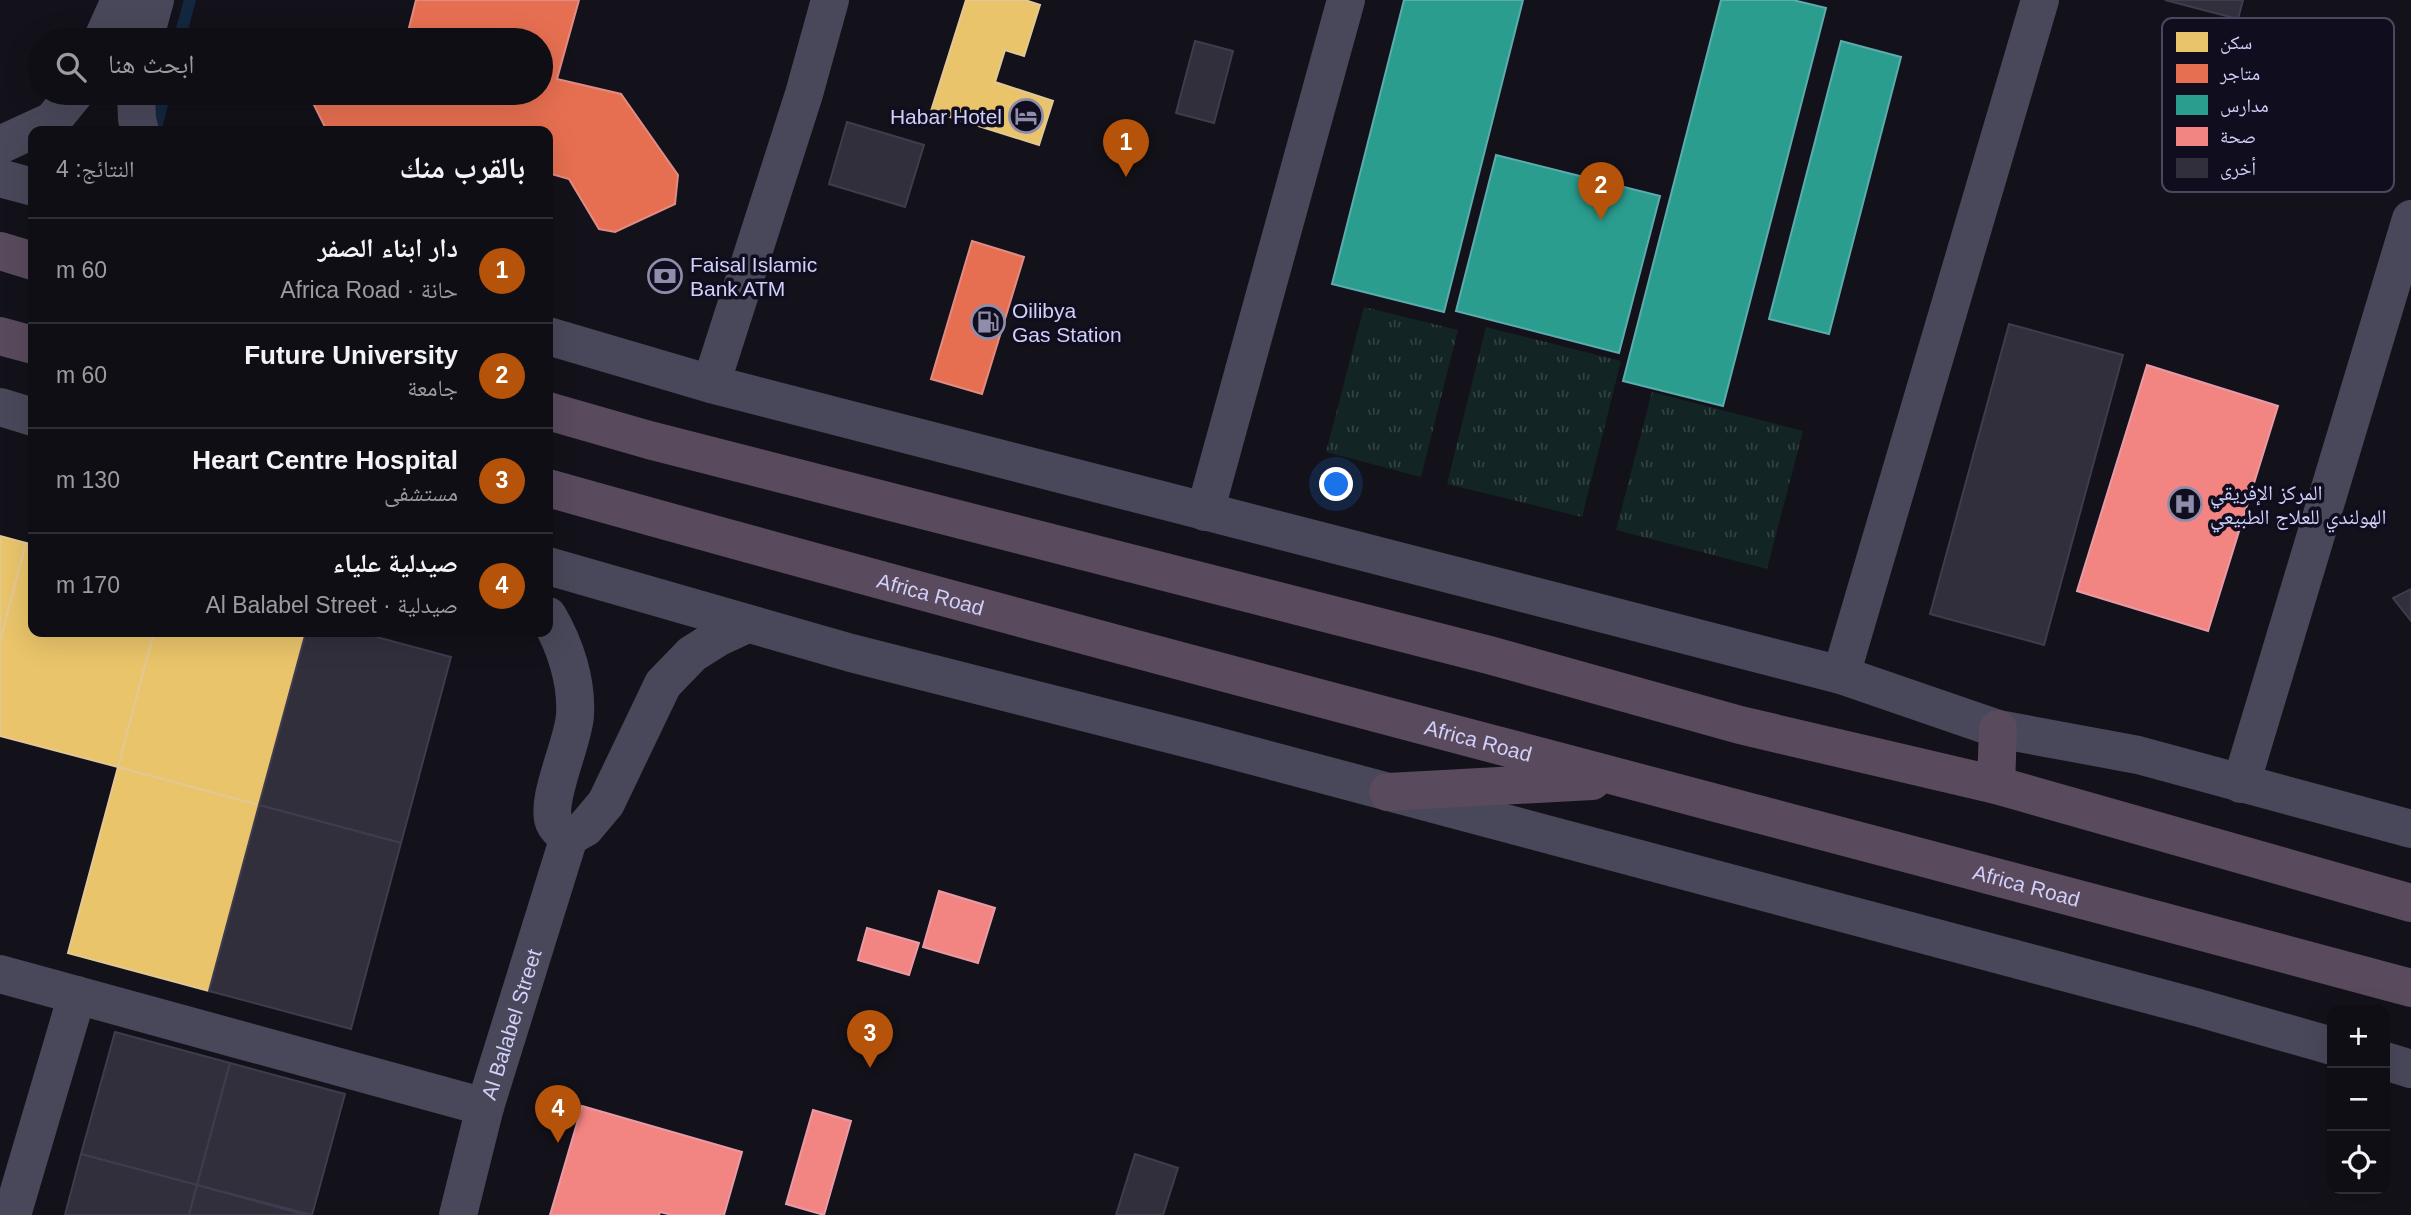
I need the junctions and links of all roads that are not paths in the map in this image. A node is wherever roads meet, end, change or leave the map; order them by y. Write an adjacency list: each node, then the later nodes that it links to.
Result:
1 (120, 0): 6 (street)
2 (155, 0): 7 (street)
3 (831, 0): 22 (street)
4 (1346, 0): 27 (street)
5 (2040, 0): 31 (street)
6 (107, 28)
7 (147, 28)
8 (65, 105): 10 (street)
9 (136, 105): 11 (street)
10 (41, 126)
11 (139, 126)
12 (28, 132): 13 (street)
13 (0, 145)
14 (0, 178): 15 (street)
15 (28, 186)
16 (2411, 219): 34 (street)
17 (0, 251): 18 (highway)
18 (28, 259)
19 (0, 336): 21 (highway)
20 (553, 337): 22 (street)
21 (28, 344)
22 (711, 384): 27 (street)
23 (0, 407): 25 (street)
24 (553, 412): 35 (highway)
25 (28, 415)
26 (553, 489): 33 (highway, Africa Road)
27 (1205, 512): 31 (street)
28 (553, 567): 29 (street)
29 (747, 624): 36 (street); 38 (street)
30 (553, 626): 38 (street)
31 (1841, 675): 32 (street)
32 (1998, 729): 34 (street); 35 (highway)
33 (1628, 779): 36 (highway); 41 (highway, Africa Road)
34 (2241, 784): 37 (street)
35 (1996, 785): 39 (highway)
36 (1388, 792): 43 (street)
37 (2411, 830)
38 (569, 837): 46 (street, Al Balabel Street)
39 (2411, 902)
40 (0, 974): 42 (street)
41 (2411, 988)
42 (77, 995): 46 (street); 47 (street)
43 (2327, 1045)
44 (2390, 1063): 45 (street)
45 (2411, 1069)
46 (485, 1107): 48 (street, Al Balabel Street)
47 (12, 1215)
48 (458, 1215)

